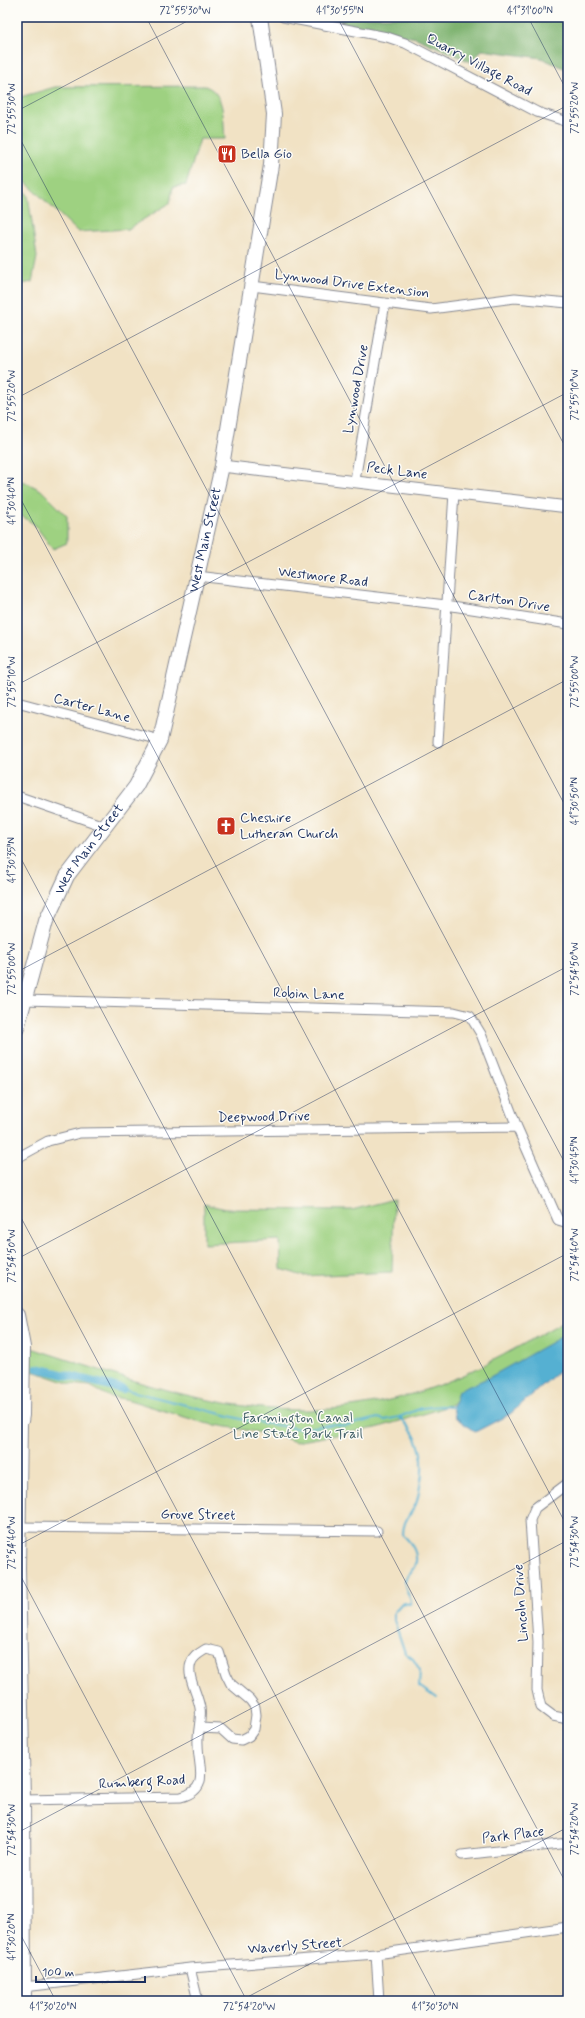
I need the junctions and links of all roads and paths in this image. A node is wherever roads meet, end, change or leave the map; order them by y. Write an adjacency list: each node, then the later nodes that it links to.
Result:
1 (260, 17): 4 (main road, West Main Street)
2 (283, 17): 3 (street, Quarry Village Road)
3 (568, 122)
4 (252, 286): 5 (street, Lynwood Drive Extension); 7 (main road, West Main Street)
5 (385, 303): 6 (street, Lynwood Drive Extension); 8 (street, Lynwood Drive)
6 (568, 303)
7 (222, 466): 8 (street, Peck Lane); 11 (main road, West Main Street)
8 (355, 480): 9 (street, Peck Lane)
9 (454, 493): 10 (street, Peck Lane); 12 (street)
10 (568, 507)
11 (197, 576): 12 (street, Westmore Road); 15 (main road, West Main Street)
12 (446, 606): 13 (street, Carlton Drive); 16 (street)
13 (568, 624)
14 (17, 703): 15 (street, Carter Lane)
15 (160, 740): 18 (main road, West Main Street)
16 (438, 742)
17 (17, 796): 18 (street)
18 (104, 826): 19 (main road, West Main Street)
19 (24, 1000): 20 (main road, West Main Street); 21 (street, Robin Lane)
20 (17, 1028)
21 (518, 1127): 22 (street, Deepwood Drive); 23 (street)
22 (17, 1158)
23 (568, 1223)
24 (17, 1315): 25 (main road)
25 (18, 1419): 27 (main road)
26 (568, 1483): 30 (street, Lincoln Drive)
27 (18, 1527): 28 (street, Grove Street); 29 (main road)
28 (377, 1531)
29 (18, 1568): 32 (main road)
30 (568, 1719)
31 (200, 1728): 31 (street, Rumberg Road); 32 (street, Rumberg Road)
32 (23, 1800): 38 (main road)
33 (568, 1843): 34 (street, Park Place)
34 (462, 1856)
35 (568, 1927): 36 (street, Waverly Street)
36 (376, 1954): 37 (street, Waverly Street); 40 (street)
37 (190, 1968): 38 (street, Waverly Street); 39 (street)
38 (24, 1994)
39 (198, 2001)
40 (379, 2001)

